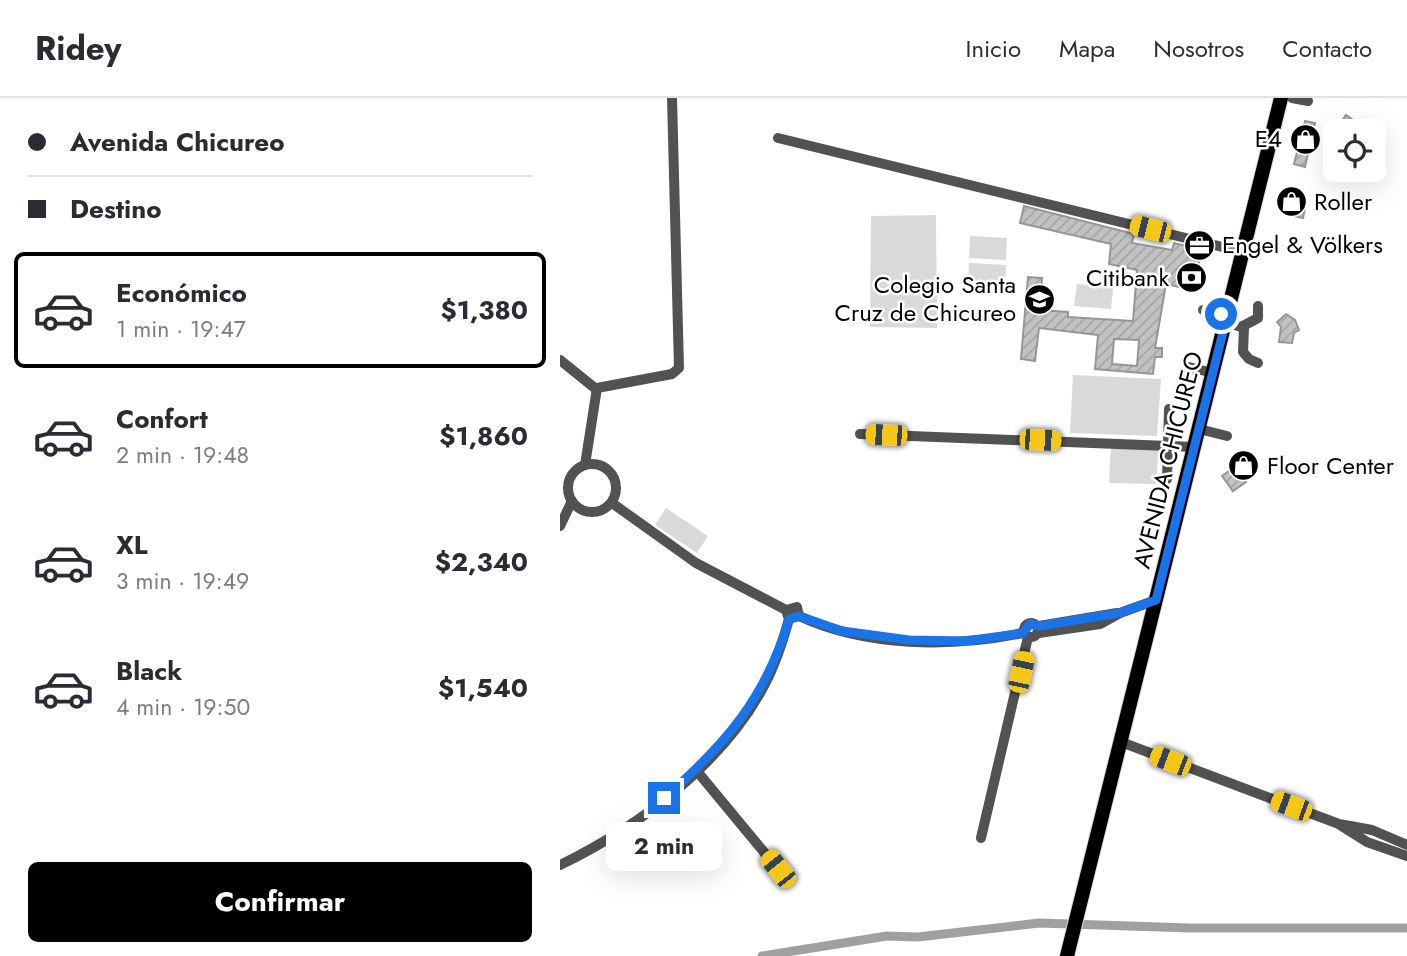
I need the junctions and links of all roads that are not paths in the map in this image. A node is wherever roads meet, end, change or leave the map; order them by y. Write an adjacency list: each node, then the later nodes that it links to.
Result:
1 (672, 98): 15 (street)
2 (1281, 98): 6 (main road, AVENIDA CHICUREO)
3 (1292, 98): 4 (street)
4 (1308, 101)
5 (778, 138): 6 (street)
6 (1243, 252): 9 (main road, AVENIDA CHICUREO)
7 (1258, 306): 10 (street)
8 (1203, 310): 9 (street)
9 (1227, 319): 10 (street); 14 (main road, AVENIDA CHICUREO)
10 (1243, 326): 12 (street)
11 (560, 360): 15 (street)
12 (1258, 363)
13 (1189, 367): 14 (street)
14 (1213, 373): 17 (main road, AVENIDA CHICUREO)
15 (596, 389): 22 (street)
16 (1169, 410): 20 (street)
17 (1199, 429): 19 (street); 21 (main road, AVENIDA CHICUREO)
18 (860, 434): 20 (street)
19 (1227, 436)
20 (1168, 444): 21 (street); 23 (street)
21 (1194, 447): 27 (main road, AVENIDA CHICUREO)
22 (584, 465): 24 (street); 25 (street)
23 (1167, 479)
24 (572, 501): 25 (street); 26 (street)
25 (611, 503): 28 (street)
26 (560, 526)
27 (1156, 600): 29 (street); 30 (main road, AVENIDA CHICUREO)
28 (791, 615): 29 (street); 31 (street)
29 (1032, 632): 33 (street)
30 (1121, 742): 32 (street); 38 (main road, AVENIDA CHICUREO)
31 (696, 770): 36 (street); 37 (street)
32 (1339, 824): 34 (street); 35 (street)
33 (981, 838)
34 (1407, 845)
35 (1407, 856)
36 (560, 865)
37 (778, 869)
38 (1068, 956)

